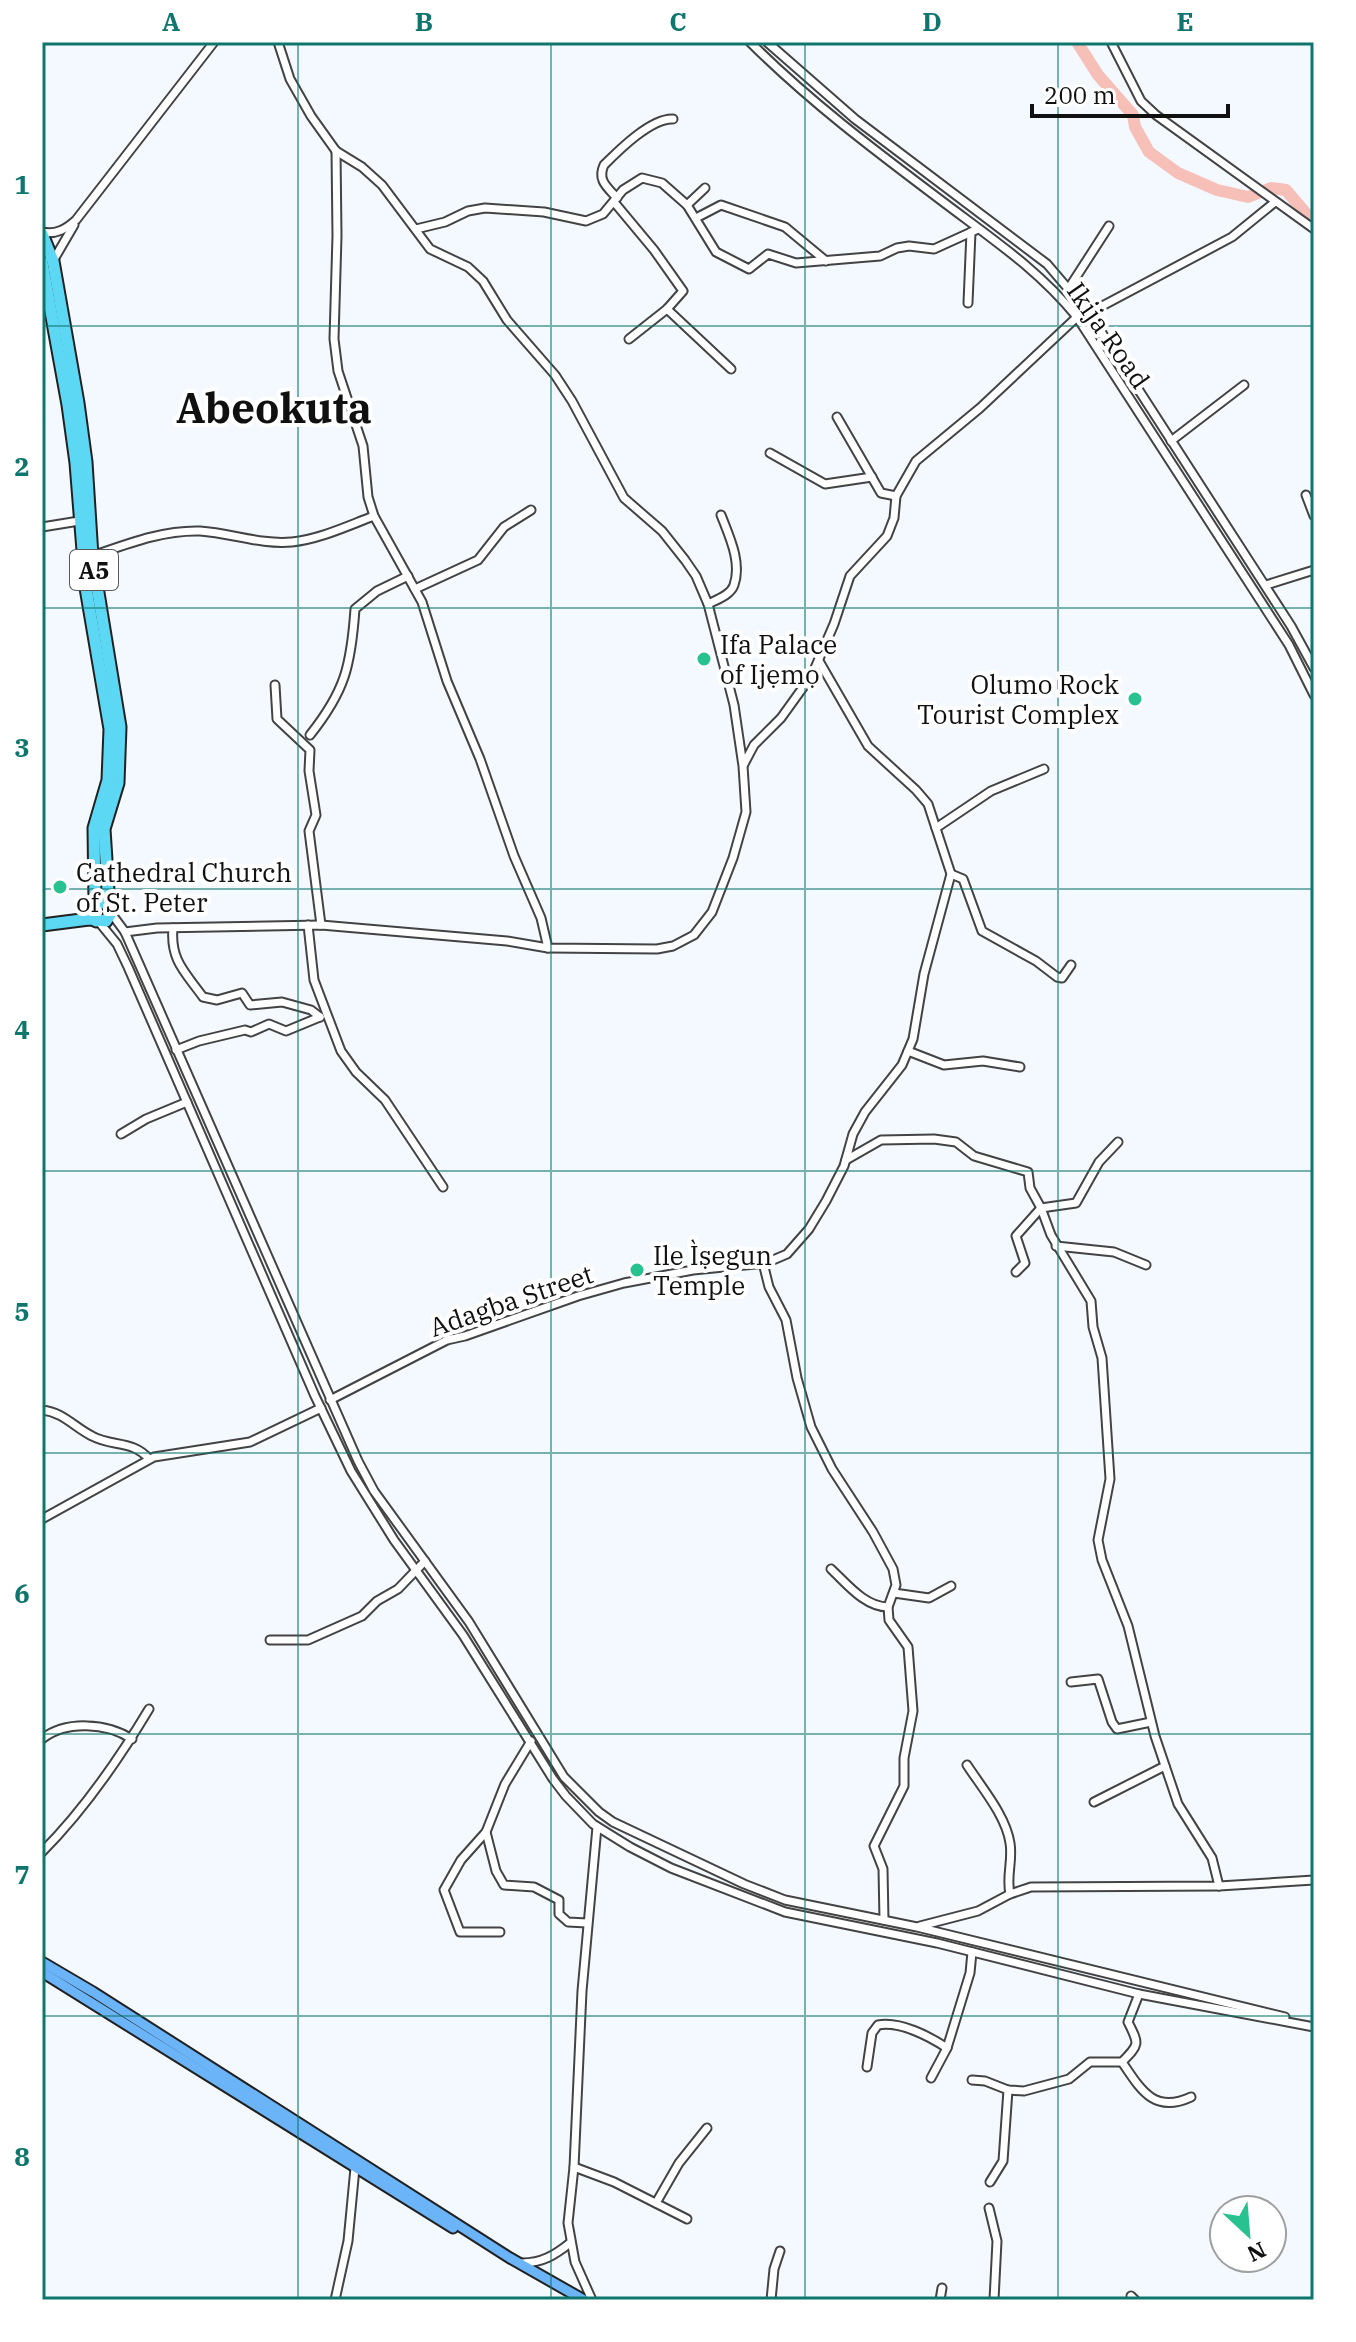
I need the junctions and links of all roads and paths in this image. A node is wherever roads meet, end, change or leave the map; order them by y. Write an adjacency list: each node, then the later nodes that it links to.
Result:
1 (214, 42): 13 (street)
2 (278, 42): 7 (street)
3 (750, 42): 17 (street, Ikija Road)
4 (767, 42): 21 (street, Ikija Road)
5 (1111, 42): 10 (street)
6 (673, 119): 9 (street)
7 (336, 151): 15 (street); 37 (street)
8 (705, 188): 11 (street)
9 (616, 200): 11 (street); 15 (street); 23 (street)
10 (1275, 202): 16 (street); 24 (street)
11 (687, 205): 12 (street)
12 (696, 218): 19 (street); 19 (street)
13 (76, 220): 18 (street, A5); 20 (street)
14 (1109, 226): 21 (street)
15 (416, 229): 46 (street)
16 (1314, 229)
17 (975, 230): 19 (street); 22 (street); 25 (street, Ikija Road)
18 (42, 233): 20 (highway, A5)
19 (826, 261)
20 (47, 262): 39 (highway, A5); 41 (highway, A5)
21 (1069, 288): 24 (street, Ikija Road)
22 (968, 303)
23 (667, 309): 26 (street); 27 (street)
24 (1089, 313): 30 (street, Ikija Road)
25 (1077, 317): 34 (street); 50 (street, Ikija Road)
26 (629, 339)
27 (731, 369)
28 (1244, 385): 30 (street)
29 (837, 417): 32 (street)
30 (1171, 441): 44 (street, Ikija Road)
31 (770, 453): 32 (street)
32 (872, 477): 34 (street)
33 (1306, 495): 38 (street)
34 (896, 496): 47 (street)
35 (531, 510): 45 (street)
36 (721, 515): 46 (street)
37 (374, 516): 41 (street); 43 (street)
38 (1314, 516)
39 (79, 521): 40 (street); 56 (highway, A5)
40 (42, 527)
41 (92, 556): 57 (highway, A5)
42 (1314, 570): 44 (street)
43 (408, 576): 45 (street); 51 (street)
44 (1266, 585): 48 (street, Ikija Road)
45 (415, 589): 65 (street)
46 (708, 604): 52 (street)
47 (819, 661): 52 (street); 54 (street)
48 (1314, 668)
49 (275, 685): 62 (street)
50 (1314, 695)
51 (310, 735)
52 (743, 766): 65 (street)
53 (1044, 769): 54 (street)
54 (936, 828): 55 (street)
55 (951, 874): 66 (street); 69 (street)
56 (94, 906): 57 (highway); 58 (highway); 59 (highway)
57 (110, 910): 59 (highway); 64 (street)
58 (42, 917)
59 (98, 922): 60 (highway); 71 (street)
60 (42, 925)
61 (308, 925): 62 (street); 63 (street); 67 (street)
62 (321, 925): 65 (street)
63 (173, 928): 64 (street); 67 (street)
64 (125, 932): 68 (street)
65 (548, 948)
66 (1071, 965)
67 (323, 1016): 68 (street); 75 (street)
68 (176, 1050): 81 (street)
69 (908, 1051): 70 (street); 74 (street)
70 (1020, 1067)
71 (187, 1102): 72 (street); 82 (street)
72 (121, 1134)
73 (1118, 1142): 76 (street)
74 (846, 1160): 76 (street); 78 (street)
75 (443, 1187)
76 (1041, 1208): 77 (street); 80 (street)
77 (1056, 1246): 79 (street); 95 (street)
78 (763, 1263): 81 (street, Adagba Street); 90 (street)
79 (1146, 1265)
80 (1016, 1272)
81 (330, 1400): 86 (street)
82 (321, 1408): 84 (street); 88 (street)
83 (42, 1410): 84 (street)
84 (149, 1459): 85 (street)
85 (42, 1519)
86 (425, 1561): 88 (street); 108 (street)
87 (831, 1569): 91 (street)
88 (416, 1571): 92 (street); 98 (street)
89 (951, 1586): 90 (street)
90 (894, 1593): 91 (street)
91 (888, 1607): 109 (street)
92 (270, 1640)
93 (1071, 1682): 95 (street)
94 (149, 1709): 97 (street)
95 (1151, 1722): 100 (street)
96 (42, 1739): 97 (street)
97 (132, 1739): 104 (street)
98 (531, 1741): 102 (street); 103 (street)
99 (967, 1765): 107 (street)
100 (1165, 1766): 101 (street); 106 (street)
101 (1094, 1802)
102 (597, 1827): 110 (street); 111 (street)
103 (486, 1832): 110 (street); 113 (street)
104 (42, 1852)
105 (1314, 1880): 106 (street)
106 (1219, 1886): 107 (street)
107 (1010, 1894): 112 (street)
108 (856, 1916): 109 (street); 111 (street)
109 (884, 1920): 112 (street)
110 (587, 1923): 127 (street)
111 (855, 1927): 114 (street)
112 (917, 1927): 118 (street)
113 (500, 1932)
114 (972, 1952): 117 (street); 119 (street)
115 (42, 1962): 135 (main road)
116 (42, 1972): 128 (main road)
117 (1139, 1994): 118 (street); 120 (street)
118 (1314, 2026)
119 (947, 2048): 121 (street); 122 (street)
120 (1122, 2062): 124 (street); 125 (street)
121 (867, 2067)
122 (931, 2078)
123 (972, 2080): 124 (street)
124 (1008, 2090): 129 (street)
125 (1191, 2097)
126 (707, 2128): 130 (street)
127 (574, 2167): 130 (street); 133 (street)
128 (355, 2168): 137 (street); 138 (main road)
129 (990, 2182)
130 (656, 2203): 132 (street)
131 (989, 2208): 143 (street)
132 (687, 2219)
133 (570, 2243): 135 (street); 140 (street)
134 (780, 2251): 141 (street)
135 (515, 2261): 139 (main road)
136 (942, 2288): 142 (street)
137 (335, 2300)
138 (571, 2300)
139 (584, 2300)
140 (592, 2300)
141 (771, 2300)
142 (940, 2300)
143 (994, 2300)

